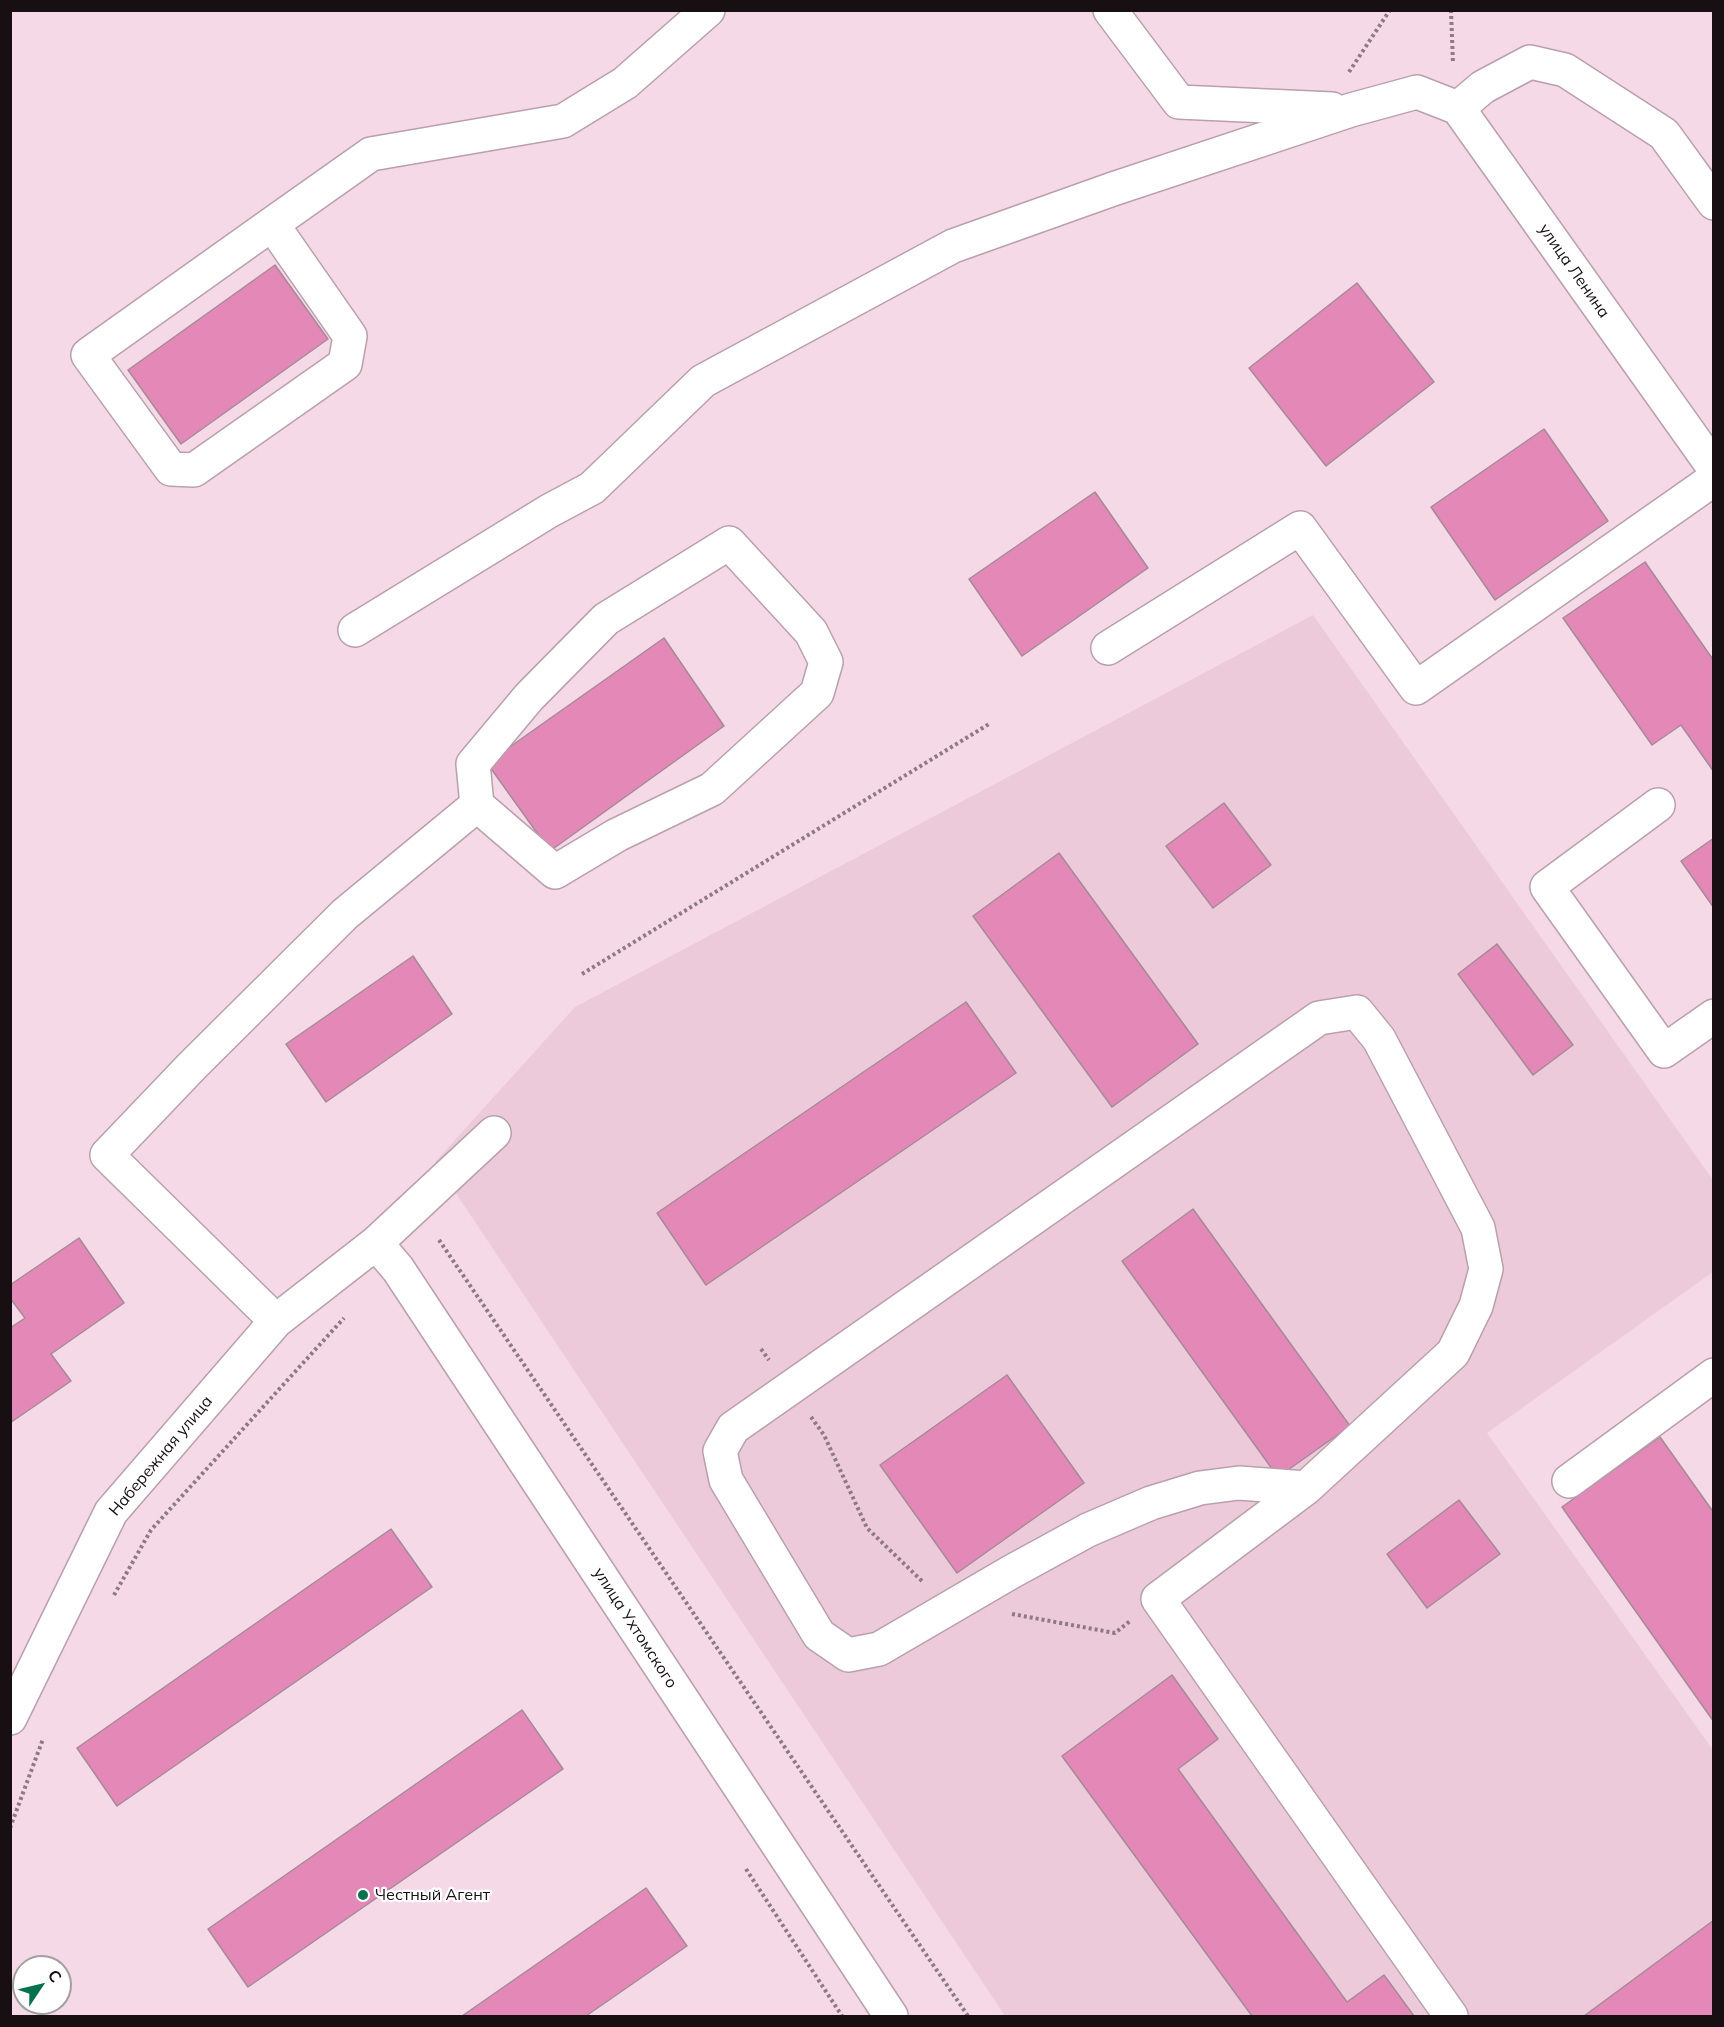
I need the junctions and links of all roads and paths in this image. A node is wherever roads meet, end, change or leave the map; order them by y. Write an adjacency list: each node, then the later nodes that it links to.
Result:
1 (708, 10): 9 (street)
2 (1110, 10): 7 (street)
3 (1390, 10): 7 (path)
4 (1451, 10): 5 (path)
5 (1453, 64)
6 (1458, 108): 7 (street); 8 (street); 10 (street, улица Ленина)
7 (1338, 110): 12 (street)
8 (1713, 202)
9 (272, 224): 9 (street)
10 (1713, 468)
11 (1713, 479): 13 (street)
12 (355, 630)
13 (1107, 648)
14 (989, 724): 17 (path)
15 (477, 805): 15 (street); 23 (street)
16 (1658, 805): 18 (street)
17 (582, 974)
18 (1713, 1016)
19 (494, 1133): 21 (street, Набережная улица)
20 (438, 1240): 37 (path)
21 (376, 1243): 23 (street, Набережная улица); 36 (street, улица Ухтомского)
22 (347, 1315): 30 (path)
23 (276, 1321): 31 (street, Набережная улица)
24 (761, 1349): 26 (path)
25 (1713, 1375): 27 (street)
26 (790, 1388): 28 (street); 28 (street); 29 (path)
27 (1569, 1481)
28 (1306, 1488): 38 (street)
29 (867, 1528)
30 (112, 1599)
31 (10, 1718)
32 (46, 1730): 33 (path)
33 (10, 1828)
34 (745, 1867): 35 (path)
35 (842, 2016)
36 (891, 2016)
37 (968, 2016)
38 (1451, 2016)

